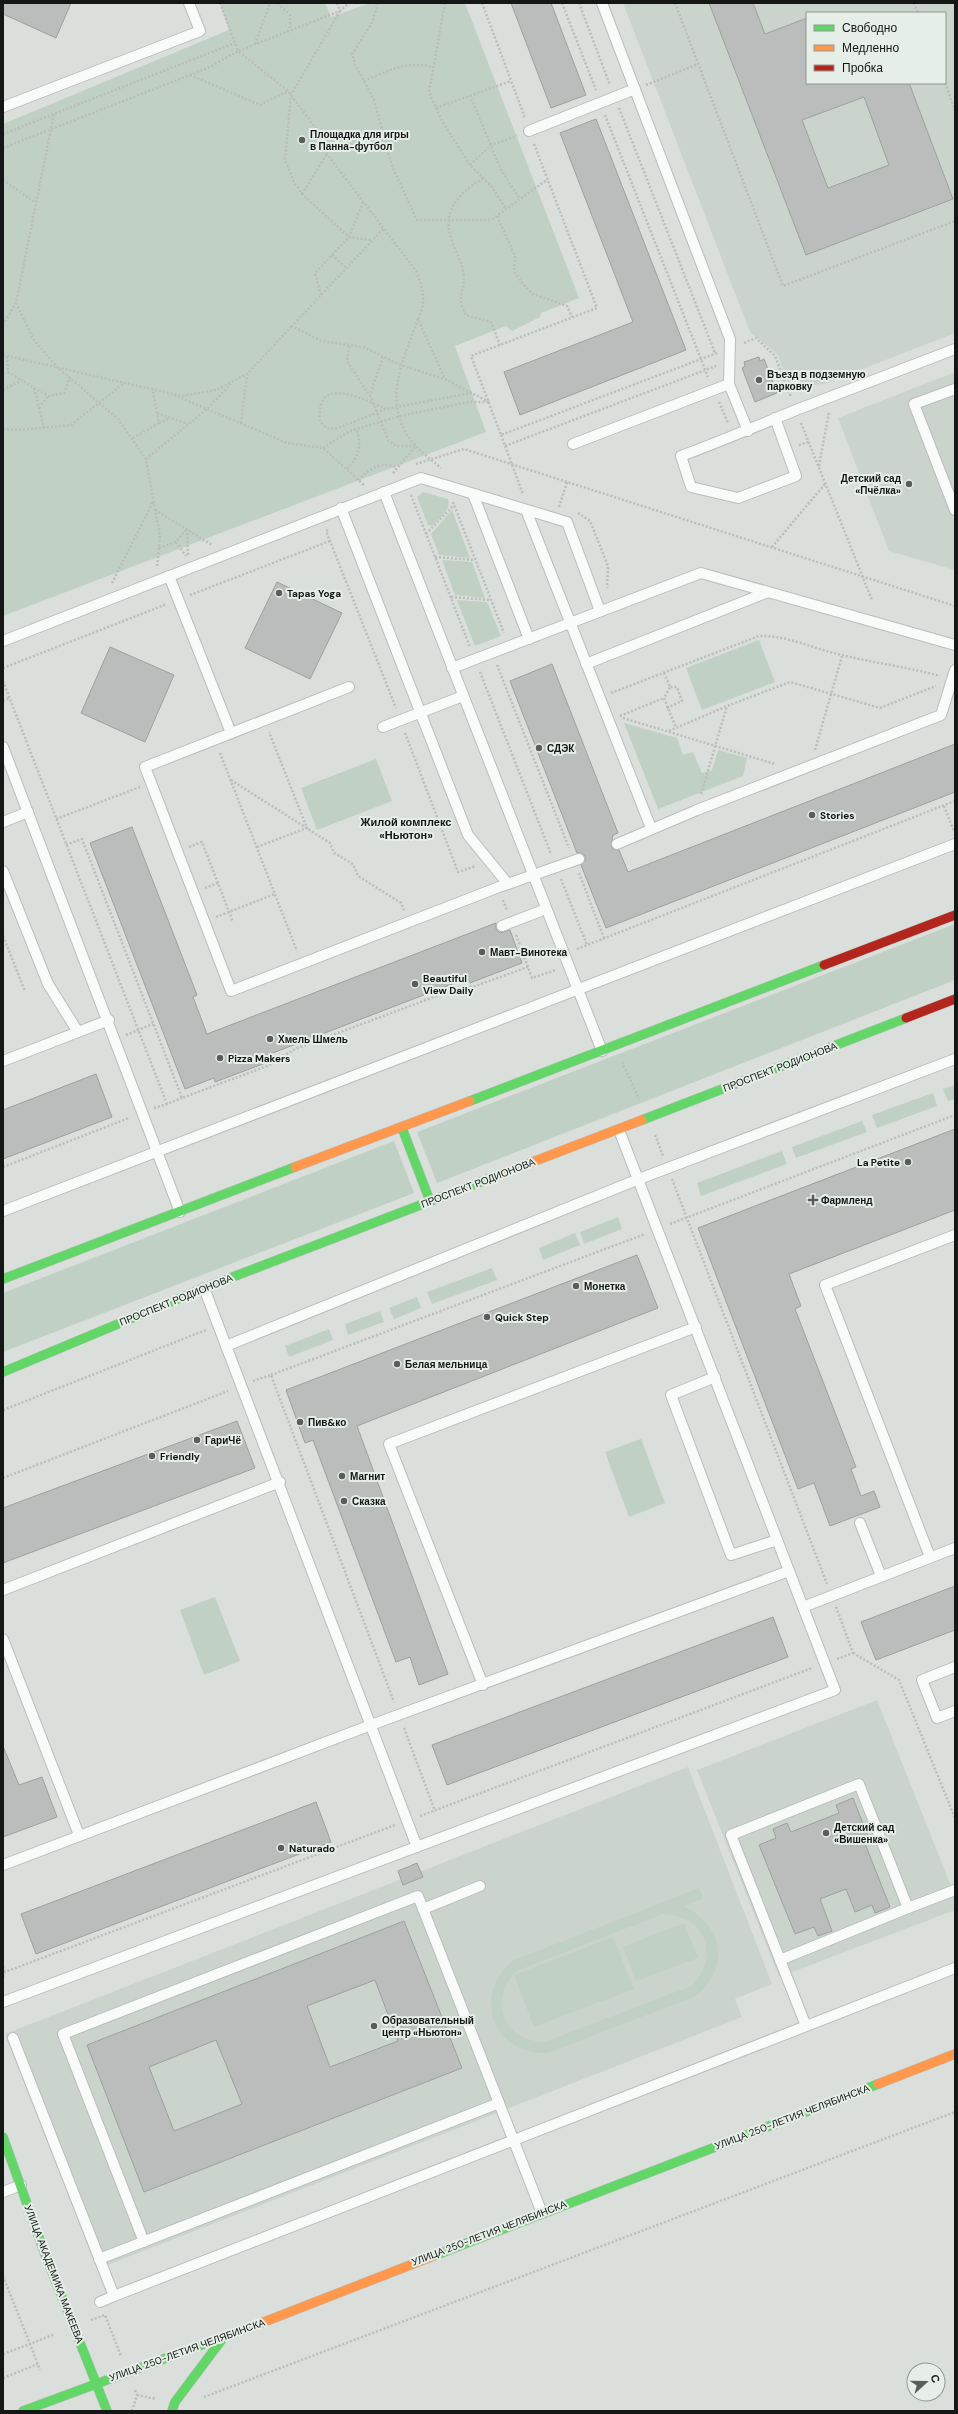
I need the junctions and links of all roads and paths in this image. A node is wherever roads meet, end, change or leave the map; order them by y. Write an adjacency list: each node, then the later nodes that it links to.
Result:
1 (189, 3): 31 (lane)
2 (220, 3): 16 (path)
3 (270, 3): 17 (path)
4 (278, 3): 15 (path)
5 (337, 3): 14 (path)
6 (349, 3): 14 (path)
7 (378, 3): 22 (path)
8 (444, 3): 20 (path)
9 (482, 3): 23 (path)
10 (562, 3): 30 (path)
11 (578, 3): 29 (path)
12 (602, 3): 25 (lane)
13 (675, 3): 19 (path)
14 (340, 11): 15 (path); 27 (path)
15 (290, 30): 17 (path)
16 (235, 43): 18 (path); 34 (path)
17 (255, 44): 18 (path)
18 (238, 50): 21 (path); 26 (path)
19 (698, 64): 25 (path); 52 (path)
20 (434, 67): 22 (path); 32 (path)
21 (190, 75): 26 (path); 35 (path)
22 (364, 81): 51 (path)
23 (511, 81): 28 (path); 36 (path)
24 (945, 84): 33 (path)
25 (635, 89): 29 (lane); 66 (lane)
26 (288, 91): 27 (path)
27 (291, 95): 40 (path); 45 (path)
28 (470, 95): 32 (path); 38 (path)
29 (615, 97): 30 (lane); 68 (path)
30 (600, 103): 36 (lane); 72 (path)
31 (3, 107)
32 (436, 108): 41 (path)
33 (955, 110)
34 (54, 114): 35 (path); 37 (path)
35 (51, 129): 39 (path); 48 (path)
36 (529, 131): 38 (path); 43 (path)
37 (3, 134)
38 (491, 145): 41 (path); 46 (path)
39 (3, 148)
40 (327, 154): 45 (path); 47 (path)
41 (470, 165): 42 (path)
42 (483, 178): 49 (path); 51 (path)
43 (548, 179): 46 (path); 60 (path)
44 (3, 180): 48 (path)
45 (302, 194): 54 (path)
46 (520, 199): 49 (path)
47 (363, 202): 53 (path); 54 (path)
48 (36, 203): 59 (path)
49 (506, 209): 50 (path)
50 (497, 216): 51 (path); 60 (path)
51 (447, 220): 64 (path)
52 (955, 220)
53 (383, 229): 55 (path); 61 (path)
54 (349, 237): 55 (path); 56 (path)
55 (372, 240): 57 (path)
56 (332, 255): 57 (path); 58 (path)
57 (346, 268): 58 (path)
58 (321, 295): 63 (path)
59 (16, 303): 62 (path); 74 (path)
60 (572, 317): 64 (path)
61 (418, 319): 73 (path); 78 (path)
62 (3, 325)
63 (292, 326): 65 (path); 76 (path)
64 (500, 345): 92 (path)
65 (349, 346): 71 (path); 90 (path)
66 (730, 348): 68 (path); 82 (lane); 99 (path)
67 (955, 349): 99 (lane)
68 (715, 353): 72 (path); 75 (path)
69 (3, 355): 70 (path)
70 (7, 356): 74 (path); 79 (path)
71 (383, 356): 73 (path); 90 (path)
72 (700, 359): 75 (path); 114 (path)
73 (401, 364): 78 (path); 95 (path)
74 (58, 368): 77 (path); 81 (path)
75 (705, 370): 86 (path); 119 (path)
76 (247, 374): 80 (path); 108 (path)
77 (70, 378): 91 (path); 93 (path)
78 (445, 379): 88 (path)
79 (22, 380): 83 (path); 85 (path)
80 (232, 383): 89 (path); 97 (path)
81 (123, 384): 87 (path); 93 (path)
82 (729, 384): 86 (lane); 113 (lane)
83 (34, 388): 91 (path); 96 (path)
84 (955, 389): 147 (lane)
85 (3, 390)
86 (714, 390): 113 (path); 117 (lane)
87 (153, 391): 89 (path); 102 (path)
88 (471, 393): 92 (path); 95 (path)
89 (174, 395): 97 (path)
90 (370, 395): 94 (path)
91 (48, 396): 96 (path)
92 (489, 402): 103 (path); 114 (path)
93 (100, 403): 110 (path); 115 (path)
94 (373, 403): 98 (path); 101 (path); 101 (path)
95 (397, 407): 98 (path); 103 (path)
96 (39, 408): 110 (path)
97 (207, 409): 108 (path); 109 (path)
98 (386, 409): 101 (path)
99 (796, 410): 105 (lane); 116 (path)
100 (830, 410): 126 (path)
101 (377, 412): 106 (path)
102 (157, 413): 104 (path); 107 (path)
103 (400, 416): 106 (path); 118 (path)
104 (170, 418): 107 (path); 109 (path)
105 (775, 418): 113 (lane); 121 (lane)
106 (381, 422): 112 (path); 118 (path)
107 (159, 423): 115 (path)
108 (240, 423): 120 (path)
109 (188, 424): 123 (path)
110 (44, 428): 111 (path)
111 (3, 429)
112 (357, 429): 120 (path); 127 (path)
113 (748, 431): 121 (lane)
114 (501, 435): 119 (path)
115 (133, 438): 123 (path)
116 (808, 442): 121 (path); 126 (path)
117 (573, 444)
118 (416, 446): 122 (path); 128 (path)
119 (505, 446): 124 (path)
120 (324, 448): 127 (path)
121 (787, 450)
122 (430, 459): 124 (path); 125 (path); 129 (path)
123 (146, 460): 140 (path)
124 (512, 464): 131 (path); 137 (path)
125 (413, 465)
126 (818, 467): 133 (path)
127 (347, 469): 130 (path)
128 (398, 469): 130 (path); 134 (path)
129 (444, 471)
130 (358, 480): 134 (path)
131 (567, 482): 143 (path); 153 (path)
132 (406, 484): 134 (lane); 136 (lane); 138 (path)
133 (825, 484): 153 (path); 159 (path)
134 (380, 493): 142 (lane); 144 (lane)
135 (417, 494): 138 (path)
136 (473, 494): 146 (lane); 170 (lane)
137 (524, 497)
138 (412, 498): 142 (path); 151 (path)
139 (451, 498): 141 (path)
140 (154, 502): 145 (path); 165 (path)
141 (454, 505): 151 (path); 157 (path)
142 (390, 506): 176 (lane)
143 (559, 507)
144 (341, 508): 148 (lane); 155 (lane)
145 (155, 509): 149 (path); 154 (path)
146 (526, 510): 167 (lane); 168 (lane)
147 (955, 510)
148 (347, 523): 150 (path); 190 (lane)
149 (187, 529): 152 (path); 152 (path); 155 (path)
150 (326, 531)
151 (426, 534): 156 (path)
152 (176, 542): 154 (path)
153 (772, 547): 159 (path)
154 (159, 548): 160 (path)
155 (225, 554): 158 (lane)
156 (435, 557): 157 (path); 162 (path)
157 (475, 560): 163 (path)
158 (169, 576): 160 (lane); 204 (lane)
159 (862, 576): 164 (path); 166 (path)
160 (155, 581): 165 (lane)
161 (768, 592): 167 (lane); 172 (lane); 175 (lane)
162 (450, 597): 163 (path); 174 (path)
163 (491, 600): 169 (path)
164 (872, 600)
165 (103, 601): 171 (lane)
166 (955, 606)
167 (600, 612): 168 (lane)
168 (570, 623): 170 (lane); 175 (lane)
169 (505, 637)
170 (529, 638): 174 (lane)
171 (3, 641)
172 (955, 645)
173 (842, 656): 180 (path); 182 (path); 187 (path)
174 (475, 659): 176 (lane); 179 (path)
175 (586, 664): 191 (lane)
176 (452, 668): 184 (lane)
177 (492, 668): 226 (path)
178 (486, 670): 179 (path)
179 (480, 672): 184 (path); 227 (path)
180 (664, 673): 186 (path); 191 (path)
181 (953, 675): 182 (path); 214 (lane)
182 (938, 676): 187 (path)
183 (3, 681): 189 (path)
184 (458, 681): 188 (lane)
185 (349, 687): 199 (lane)
186 (670, 687): 192 (path); 196 (path)
187 (831, 694): 195 (path); 208 (path)
188 (463, 696): 197 (lane); 229 (lane)
189 (9, 698): 193 (path); 216 (path)
190 (414, 698): 194 (path); 197 (lane)
191 (600, 698): 200 (lane)
192 (664, 698): 196 (path); 198 (path)
193 (3, 701)
194 (395, 706)
195 (727, 706): 202 (path); 206 (path)
196 (667, 708): 202 (path)
197 (420, 713): 201 (lane); 230 (lane)
198 (618, 716): 200 (path); 203 (path)
199 (264, 720): 204 (lane); 218 (path)
200 (608, 720): 219 (lane)
201 (383, 727)
202 (676, 728): 203 (path)
203 (668, 731): 206 (path)
204 (231, 733): 205 (lane)
205 (215, 739): 210 (path); 225 (lane)
206 (715, 746): 209 (path); 214 (path)
207 (3, 747): 215 (lane)
208 (814, 754)
209 (781, 766)
210 (231, 780): 218 (path); 224 (path)
211 (141, 787): 216 (path)
212 (955, 802): 213 (path)
213 (944, 806): 220 (path); 240 (path)
214 (696, 810): 219 (lane)
215 (28, 812): 217 (lane); 247 (lane)
216 (56, 819): 223 (path)
217 (3, 822)
218 (307, 828): 224 (path); 237 (path)
219 (651, 828): 221 (lane)
220 (955, 833)
221 (617, 844)
222 (955, 844): 244 (lane)
223 (66, 845): 248 (path); 249 (path)
224 (257, 847): 231 (path)
225 (178, 852): 233 (path); 235 (lane)
226 (576, 860): 227 (lane); 240 (path)
227 (556, 867): 229 (lane); 241 (path)
228 (3, 871): 250 (lane)
229 (534, 876): 230 (lane); 232 (lane)
230 (508, 884): 237 (lane)
231 (275, 894): 233 (path); 242 (path)
232 (546, 909): 238 (lane); 243 (lane)
233 (229, 912): 235 (path); 236 (path)
234 (955, 915): 252 (street)
235 (204, 921): 242 (lane)
236 (233, 922)
237 (409, 922): 242 (lane)
238 (502, 926)
239 (3, 936): 245 (path)
240 (604, 938): 241 (path)
241 (587, 945): 243 (path)
242 (302, 963)
243 (568, 966): 244 (lane); 256 (path)
244 (577, 990): 253 (lane); 262 (lane)
245 (25, 991)
246 (955, 999): 259 (street, ПРОСПЕКТ РОДИОНОВА)
247 (109, 1020): 250 (lane); 251 (lane)
248 (153, 1024): 249 (path); 256 (path)
249 (138, 1030): 251 (path); 256 (path)
250 (78, 1032): 255 (lane)
251 (116, 1039): 262 (lane)
252 (615, 1046): 253 (street); 259 (path)
253 (602, 1051): 260 (street)
254 (955, 1059): 264 (lane)
255 (3, 1060)
256 (182, 1098)
257 (955, 1115): 269 (path)
258 (132, 1117): 263 (path)
259 (648, 1118): 261 (street, ПРОСПЕКТ РОДИОНОВА); 264 (path)
260 (402, 1128): 266 (street); 268 (street)
261 (619, 1130): 265 (lane); 266 (street, ПРОСПЕКТ РОДИОНОВА)
262 (158, 1152): 267 (lane); 268 (lane)
263 (3, 1167)
264 (668, 1168): 265 (lane); 269 (path)
265 (639, 1179): 270 (lane); 276 (lane)
266 (430, 1201): 273 (street, ПРОСПЕКТ РОДИОНОВА)
267 (3, 1211)
268 (180, 1213): 272 (street)
269 (687, 1218): 270 (path); 291 (path)
270 (658, 1229): 275 (lane); 278 (path)
271 (955, 1235): 287 (lane)
272 (3, 1279)
273 (204, 1288): 274 (lane); 277 (street, ПРОСПЕКТ РОДИОНОВА)
274 (218, 1325): 276 (lane); 281 (path)
275 (696, 1327): 279 (lane); 297 (lane)
276 (226, 1346): 280 (lane)
277 (3, 1372)
278 (271, 1374): 280 (path); 299 (path)
279 (715, 1377): 285 (lane); 285 (lane)
280 (241, 1386): 282 (path); 283 (lane)
281 (3, 1410)
282 (3, 1478)
283 (280, 1482): 290 (lane); 300 (lane)
284 (860, 1523): 289 (lane)
285 (777, 1540): 288 (lane)
286 (955, 1548): 287 (lane)
287 (930, 1557): 289 (lane)
288 (788, 1571): 292 (lane); 297 (lane)
289 (881, 1576): 291 (lane)
290 (3, 1590)
291 (831, 1596): 292 (lane); 294 (path)
292 (803, 1607): 295 (lane)
293 (3, 1639): 304 (lane)
294 (853, 1653): 295 (path); 302 (path)
295 (825, 1663): 301 (path); 305 (lane)
296 (955, 1666): 298 (lane)
297 (483, 1685): 299 (lane)
298 (955, 1711)
299 (399, 1715): 300 (lane); 301 (path)
300 (371, 1725): 303 (lane); 304 (lane)
301 (435, 1810): 303 (path)
302 (955, 1818)
303 (407, 1821): 305 (lane); 314 (path)
304 (79, 1835): 306 (lane)
305 (417, 1847): 316 (lane)
306 (3, 1865)
307 (480, 1886): 310 (lane)
308 (955, 1890): 309 (lane)
309 (908, 1908): 311 (lane); 311 (lane)
310 (423, 1909): 320 (lane); 327 (lane)
311 (780, 1960): 317 (lane)
312 (3, 1966): 314 (path)
313 (955, 1968): 317 (lane)
314 (6, 1972): 315 (path)
315 (3, 1977)
316 (3, 2002)
317 (806, 2026): 323 (lane)
318 (13, 2038): 328 (lane)
319 (955, 2054): 326 (street, УЛИЦА 250-ЛЕТИЯ ЧЕЛЯБИНСКА)
320 (499, 2103): 323 (lane); 327 (lane)
321 (955, 2112): 338 (path)
322 (3, 2137): 324 (street, УЛИЦА АКАДЕМИКА МАКЕЕВА)
323 (513, 2140): 326 (lane); 329 (lane)
324 (21, 2185): 325 (lane); 336 (street, УЛИЦА АКАДЕМИКА МАКЕЕВА)
325 (3, 2192)
326 (542, 2213): 331 (street, УЛИЦА 250-ЛЕТИЯ ЧЕЛЯБИНСКА)
327 (144, 2242): 328 (lane)
328 (99, 2259): 329 (lane)
329 (114, 2296): 330 (lane)
330 (100, 2302)
331 (223, 2338): 336 (street, УЛИЦА 250-ЛЕТИЯ ЧЕЛЯБИНСКА); 339 (street)
332 (3, 2354): 333 (path)
333 (38, 2364): 334 (path); 335 (path)
334 (40, 2370)
335 (3, 2378)
336 (97, 2384): 340 (street, УЛИЦА 250-ЛЕТИЯ ЧЕЛЯБИНСКА); 341 (street, УЛИЦА АКАДЕМИКА МАКЕЕВА)
337 (137, 2395): 339 (path)
338 (200, 2398)
339 (173, 2407)
340 (23, 2411)
341 (107, 2411)

